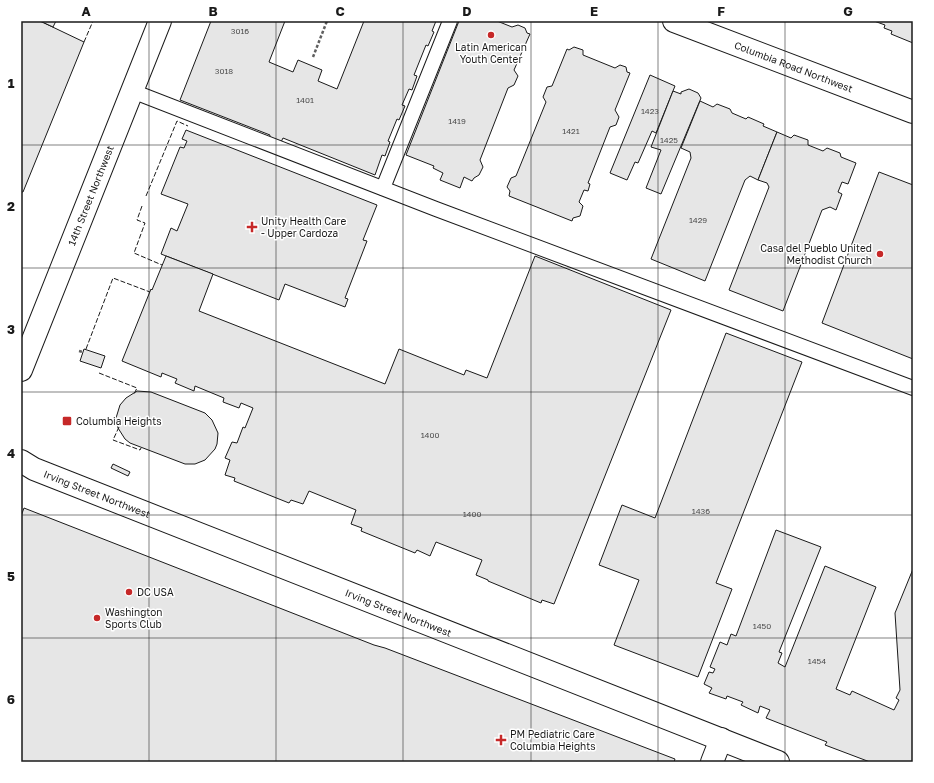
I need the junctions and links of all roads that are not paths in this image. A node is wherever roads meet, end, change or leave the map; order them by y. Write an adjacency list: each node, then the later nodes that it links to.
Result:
1 (160, 21): 4 (main road, 14th Street Northwest)
2 (450, 21): 6 (lane)
3 (674, 21): 5 (main road, Columbia Road Northwest)
4 (132, 91): 6 (lane); 7 (main road, 14th Street Northwest)
5 (913, 112)
6 (383, 188): 8 (lane)
7 (21, 370)
8 (913, 388)
9 (21, 461): 10 (main road, Irving Street Northwest)
10 (721, 740): 11 (main road); 12 (main road, Irving Street Northwest)
11 (712, 762)
12 (778, 762)

